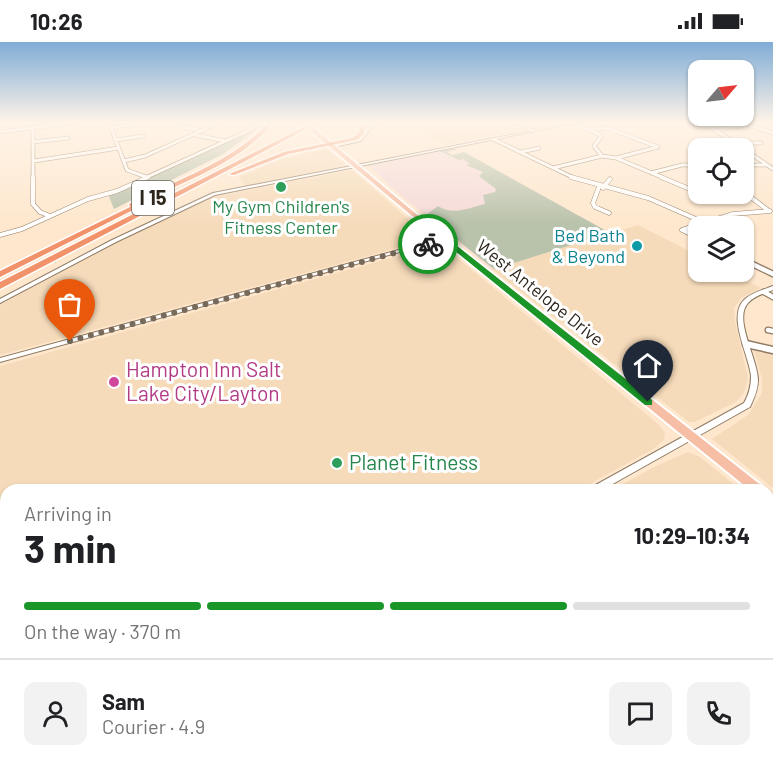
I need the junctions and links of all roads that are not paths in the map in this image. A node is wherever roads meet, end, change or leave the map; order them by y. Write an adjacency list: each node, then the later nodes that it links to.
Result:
1 (34, 156): 18 (street)
2 (62, 156): 18 (street)
3 (122, 156): 19 (street)
4 (143, 156): 19 (street)
5 (192, 156): 27 (street)
6 (226, 156): 40 (highway)
7 (234, 156): 40 (highway, I 15)
8 (250, 156): 36 (highway, I 15)
9 (277, 156): 36 (highway)
10 (346, 156): 20 (main road, West Antelope Drive)
11 (402, 156): 20 (street)
12 (529, 156): 25 (street)
13 (600, 156): 25 (street)
14 (605, 156): 17 (street)
15 (622, 156): 17 (street)
16 (754, 156): 23 (street)
17 (616, 158): 26 (street)
18 (34, 161): 33 (street)
19 (124, 161): 27 (street)
20 (357, 165): 38 (main road, West Antelope Drive); 46 (street)
21 (688, 165): 26 (street)
22 (754, 165): 23 (street)
23 (767, 165): 24 (street)
24 (773, 167)
25 (553, 168): 29 (street)
26 (651, 173): 30 (street)
27 (147, 177): 33 (street)
28 (610, 179): 29 (street)
29 (601, 187): 32 (street); 34 (street)
30 (688, 188)
31 (754, 199): 35 (street)
32 (609, 213)
33 (50, 216): 37 (street)
34 (689, 216)
35 (726, 216)
36 (104, 232): 42 (highway, I 15)
37 (0, 235)
38 (445, 239): 49 (street); 50 (main road, West Antelope Drive)
39 (754, 265): 41 (street)
40 (0, 272)
41 (773, 274)
42 (0, 286)
43 (773, 288): 44 (street)
44 (764, 292): 45 (street); 47 (street)
45 (773, 297)
46 (0, 301)
47 (746, 344): 48 (street); 50 (street)
48 (773, 350)
49 (0, 360)
50 (692, 437): 51 (street); 52 (main road, West Antelope Drive)
51 (606, 484)
52 (751, 484)

